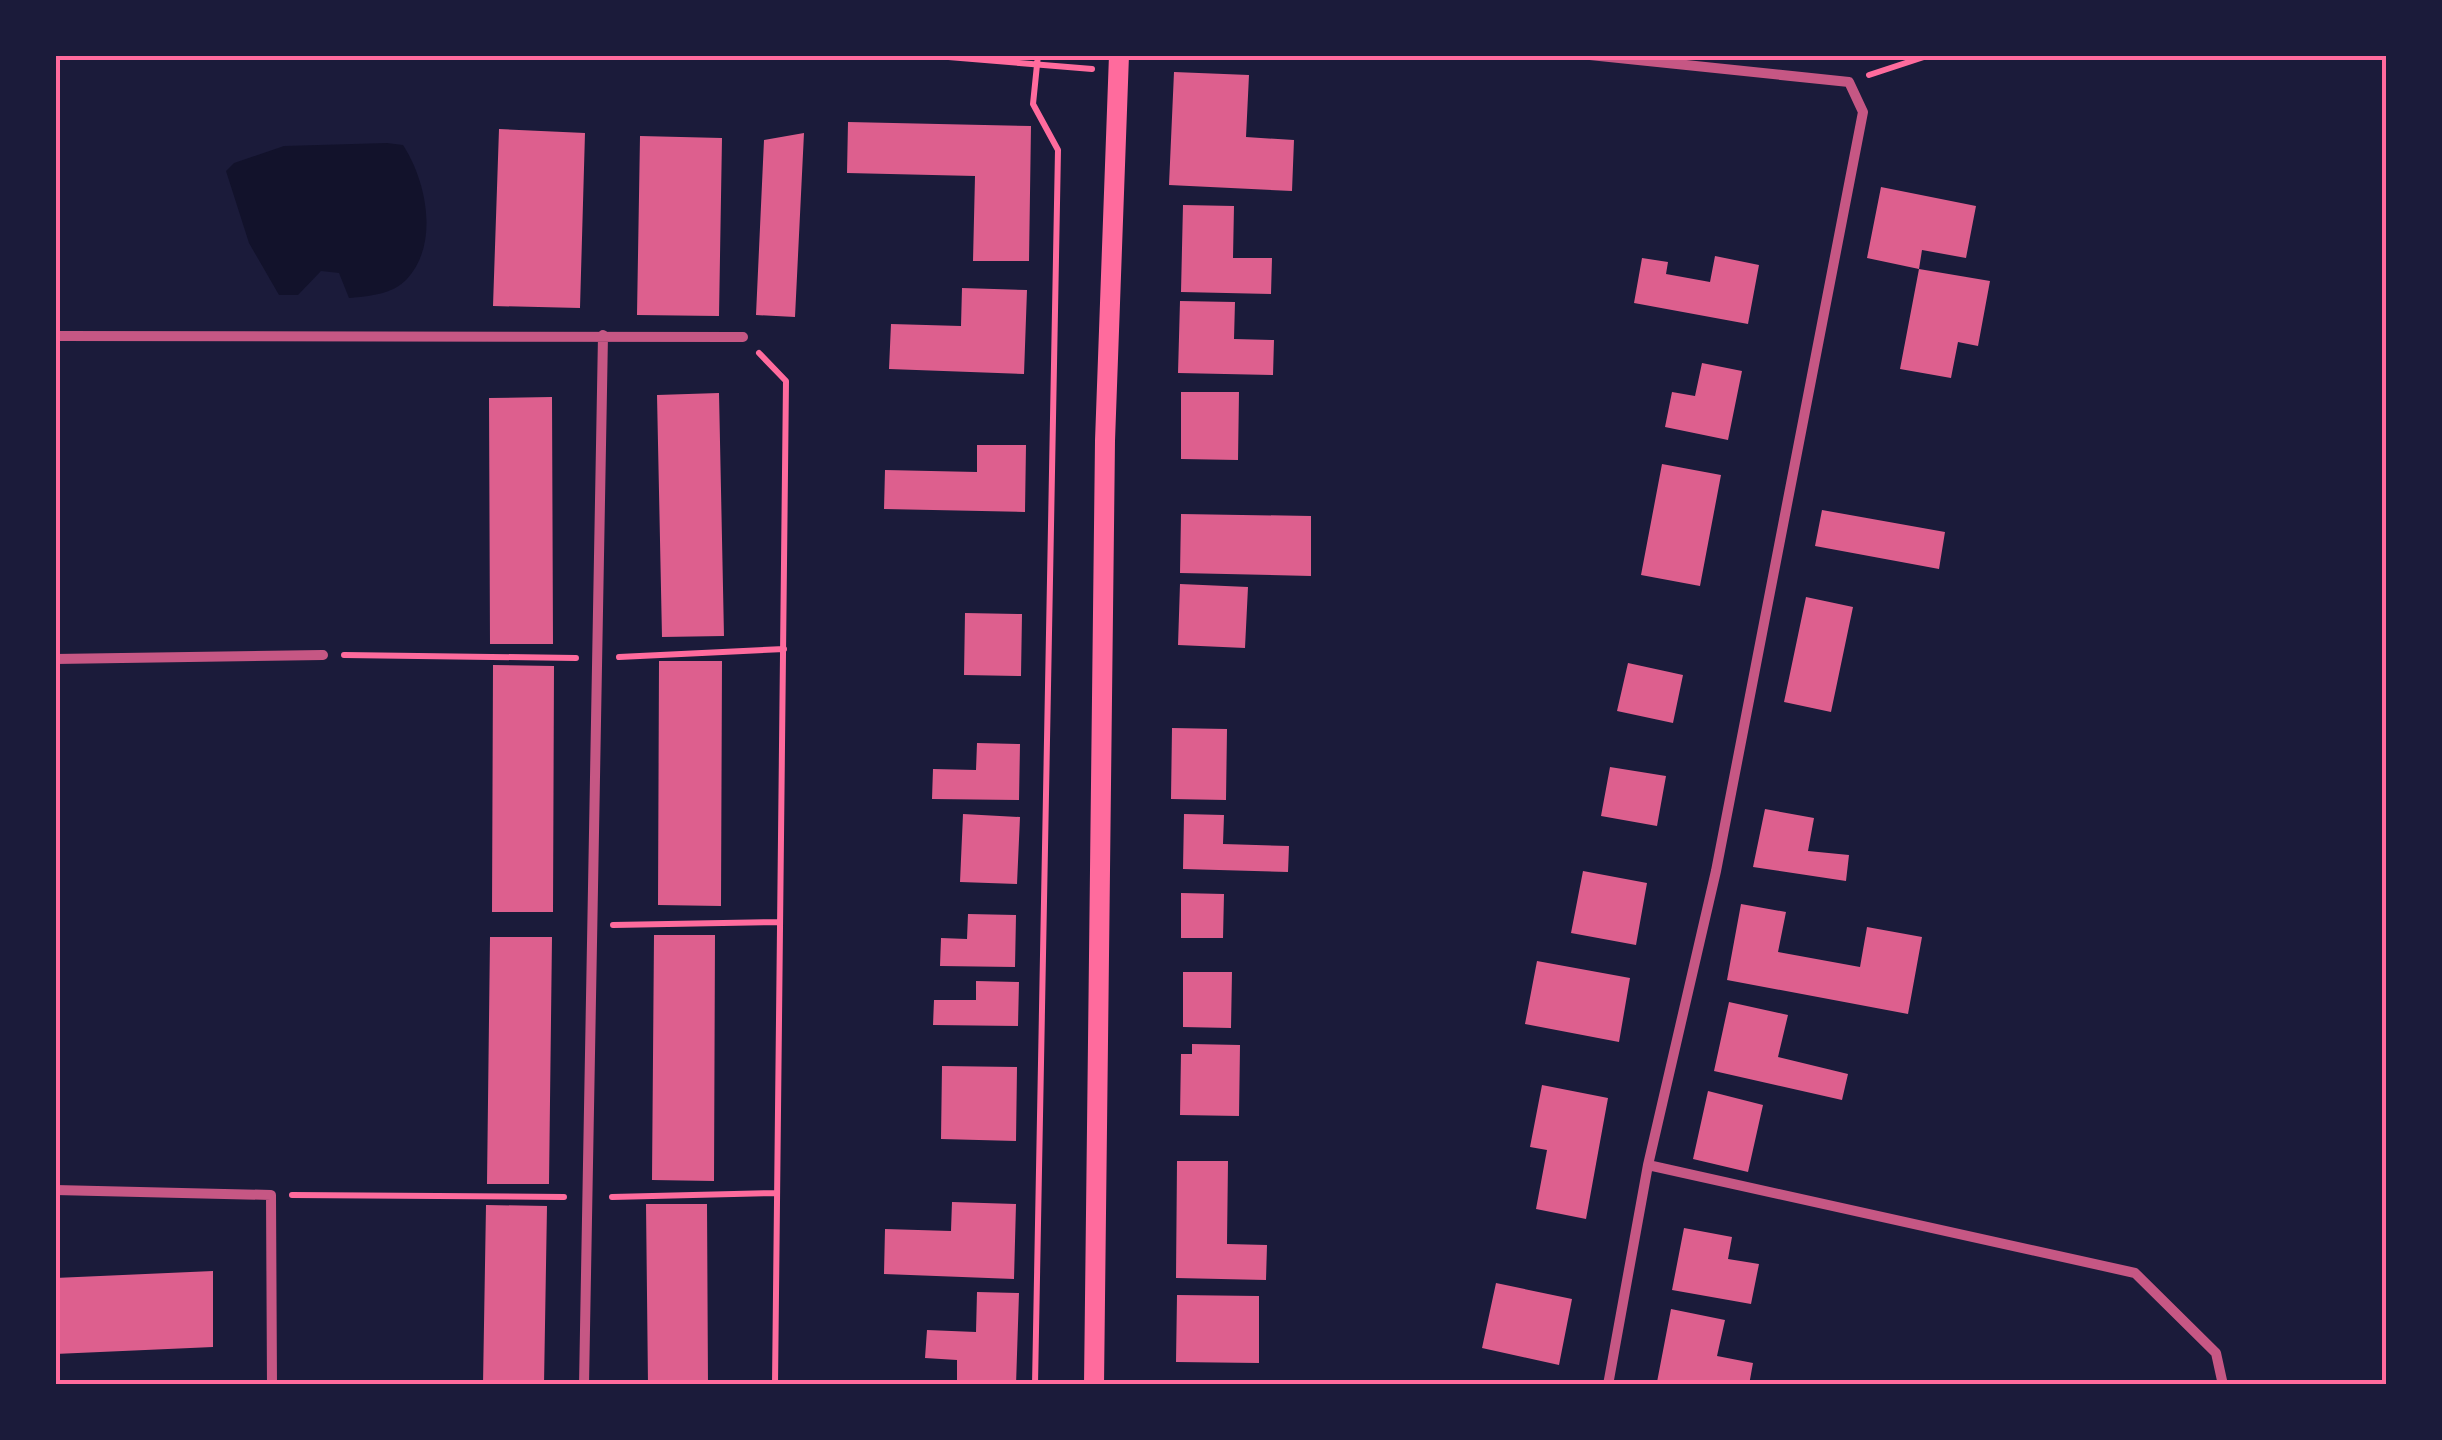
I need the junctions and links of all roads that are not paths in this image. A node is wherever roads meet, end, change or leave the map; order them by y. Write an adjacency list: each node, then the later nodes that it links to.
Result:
1 (1590, 55): 8 (street)
2 (1119, 62): 12 (main road)
3 (603, 335): 4 (street); 5 (street); 11 (street)
4 (55, 336)
5 (743, 337)
6 (322, 655): 7 (street)
7 (55, 659)
8 (1648, 1165): 13 (street); 14 (street)
9 (55, 1190): 10 (street)
10 (272, 1385)
11 (584, 1385)
12 (1094, 1385)
13 (1608, 1385)
14 (2222, 1385)

